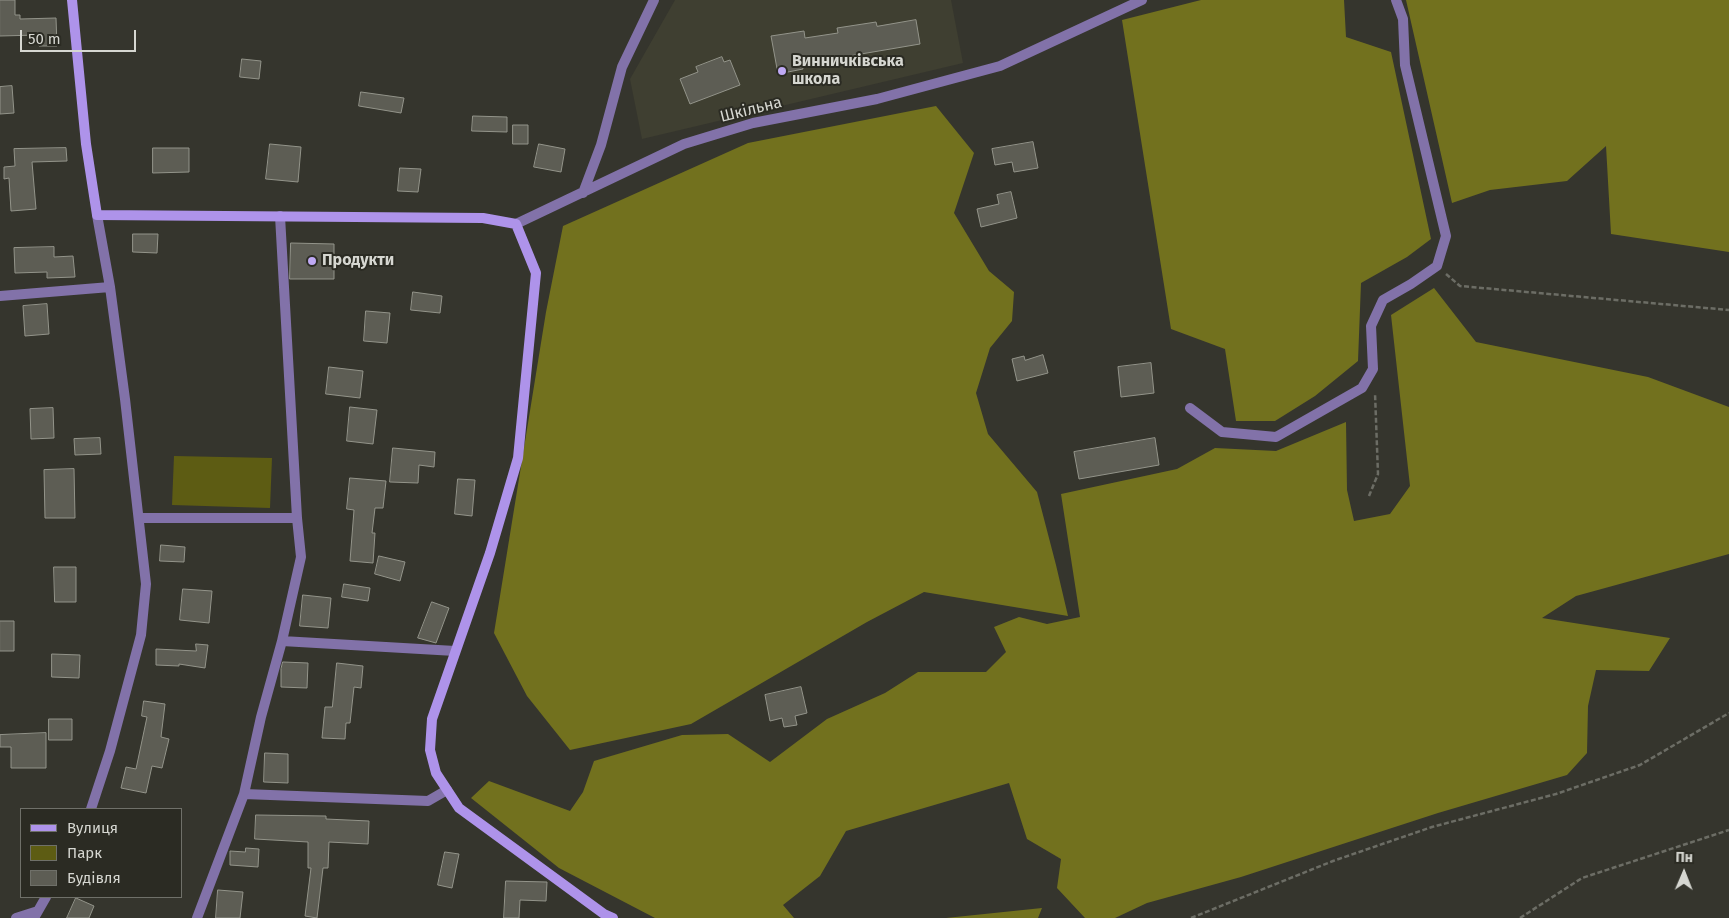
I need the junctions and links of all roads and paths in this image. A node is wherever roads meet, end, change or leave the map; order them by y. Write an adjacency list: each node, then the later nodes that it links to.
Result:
1 (72, 0): 6 (street)
2 (654, 0): 5 (street)
3 (1142, 0): 5 (street, Шкільна)
4 (1396, 0): 9 (street)
5 (583, 193): 8 (street, Шкільна)
6 (96, 215): 7 (street); 10 (street)
7 (280, 216): 8 (street); 17 (street)
8 (516, 224): 19 (street)
9 (1437, 266): 12 (path); 13 (street)
10 (110, 287): 11 (street); 16 (street)
11 (0, 296)
12 (1729, 310)
13 (1373, 369): 14 (street); 15 (path)
14 (1190, 408)
15 (1369, 496)
16 (139, 518): 17 (street); 23 (street)
17 (297, 518): 18 (street)
18 (282, 641): 19 (street); 22 (street)
19 (455, 651): 21 (street)
20 (1729, 712): 30 (path)
21 (447, 790): 22 (street); 29 (street)
22 (244, 794): 28 (street)
23 (91, 808)
24 (1729, 830): 31 (path)
25 (45, 898): 26 (street)
26 (36, 915): 27 (street)
27 (16, 918)
28 (197, 918)
29 (613, 918)
30 (1191, 918)
31 (1520, 918)

